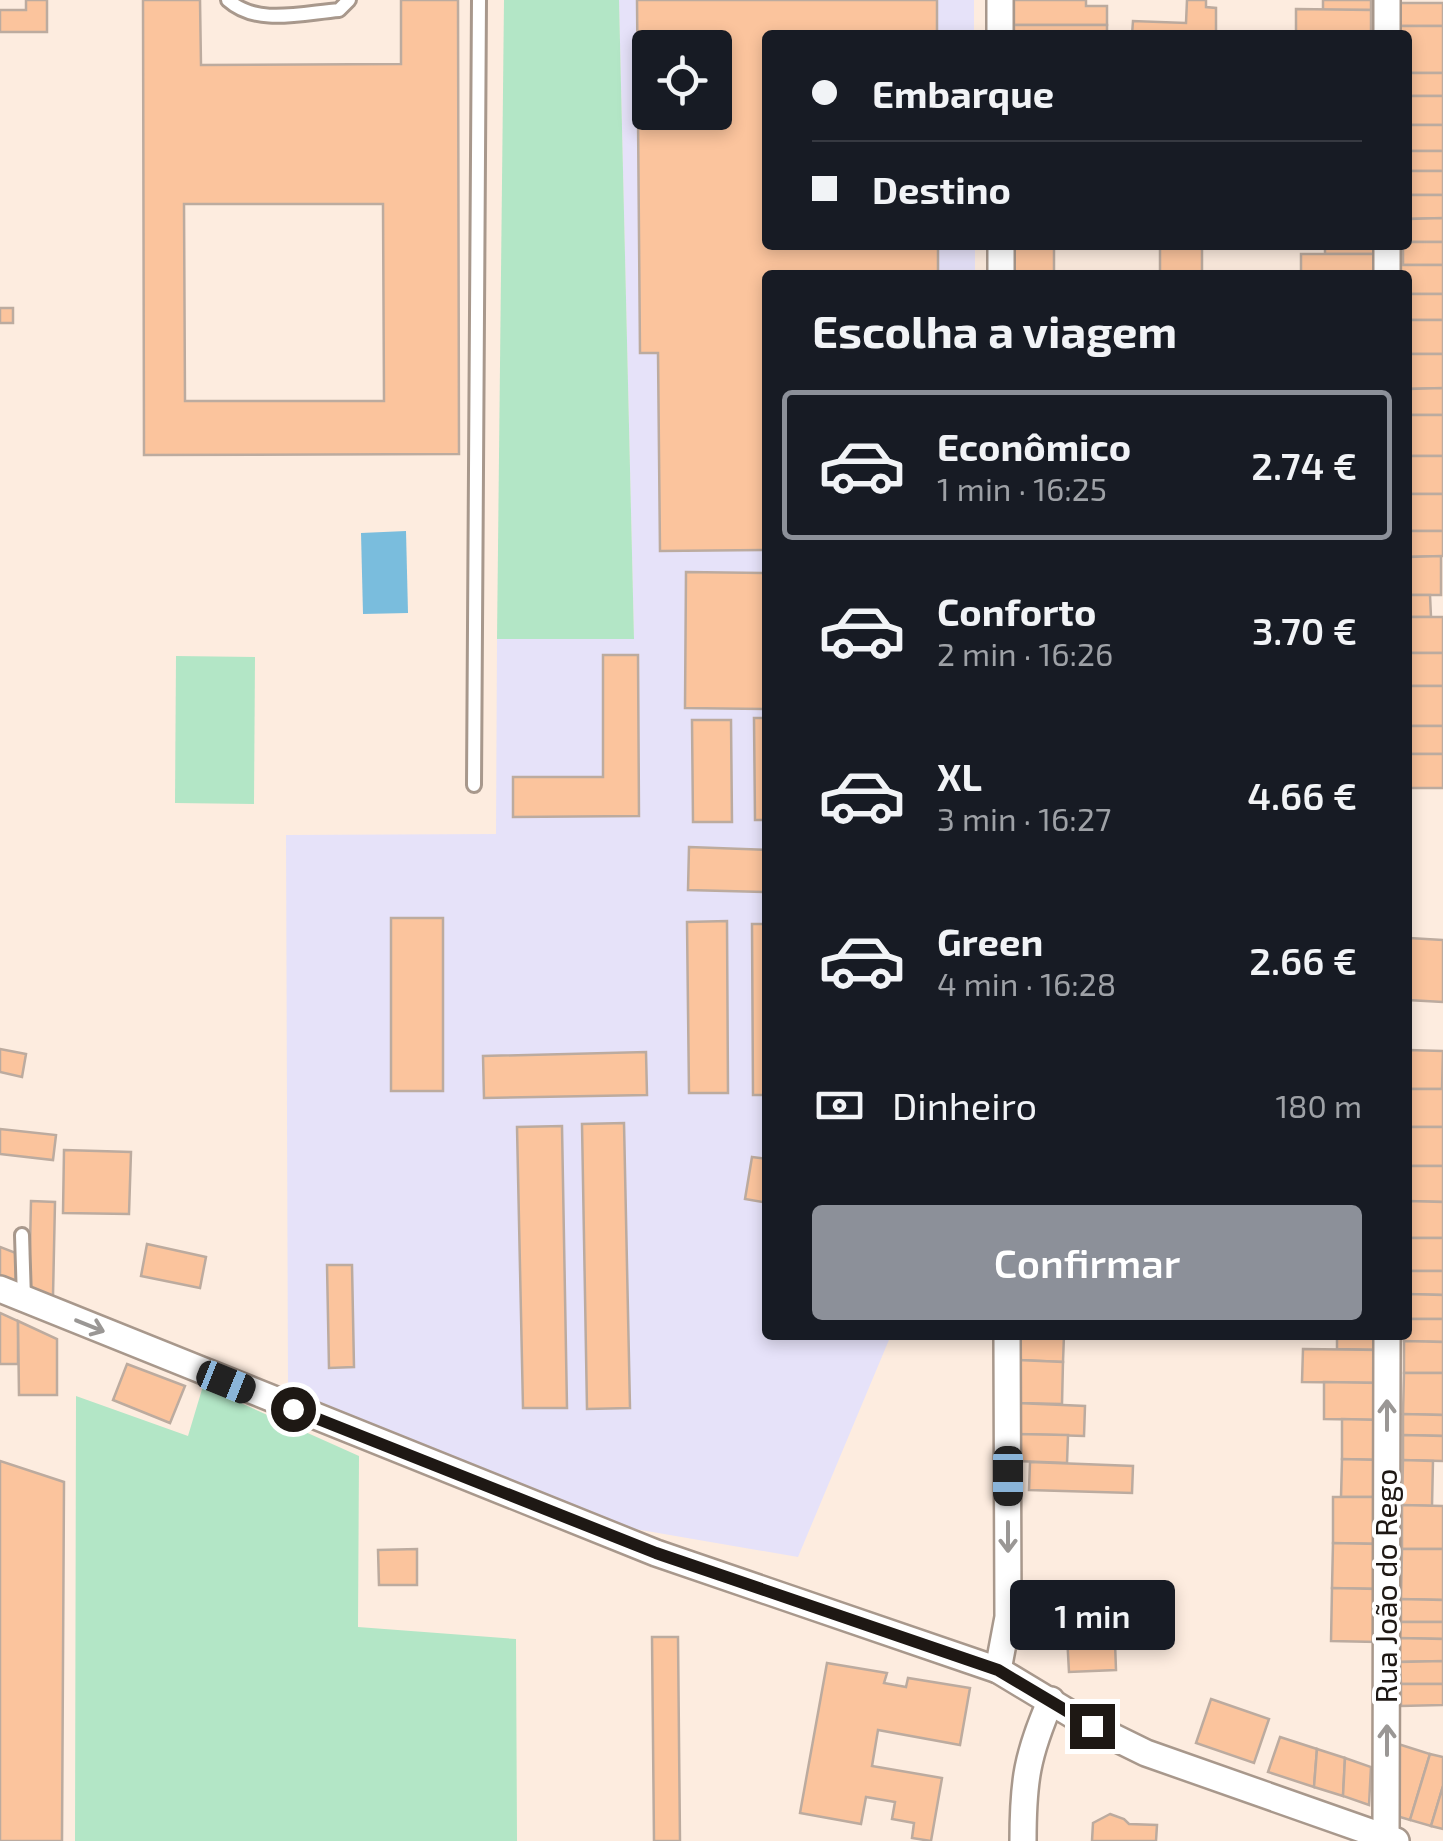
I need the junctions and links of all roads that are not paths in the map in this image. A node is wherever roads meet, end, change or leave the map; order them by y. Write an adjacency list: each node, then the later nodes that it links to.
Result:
1 (228, 0): 2 (lane)
2 (349, 0)
3 (479, 0): 8 (lane)
4 (1000, 0): 6 (street)
5 (1386, 0): 7 (street)
6 (1000, 30)
7 (1386, 30)
8 (474, 785)
9 (22, 1235): 10 (lane)
10 (12, 1294): 13 (street, one-way to 13)
11 (1007, 1340): 13 (street, one-way to 13)
12 (1387, 1340): 15 (street, Rua João do Rego, one-way to 12)
13 (998, 1670): 14 (street)
14 (1050, 1700): 15 (street); 16 (street)
15 (1390, 1840)
16 (1023, 1841)

